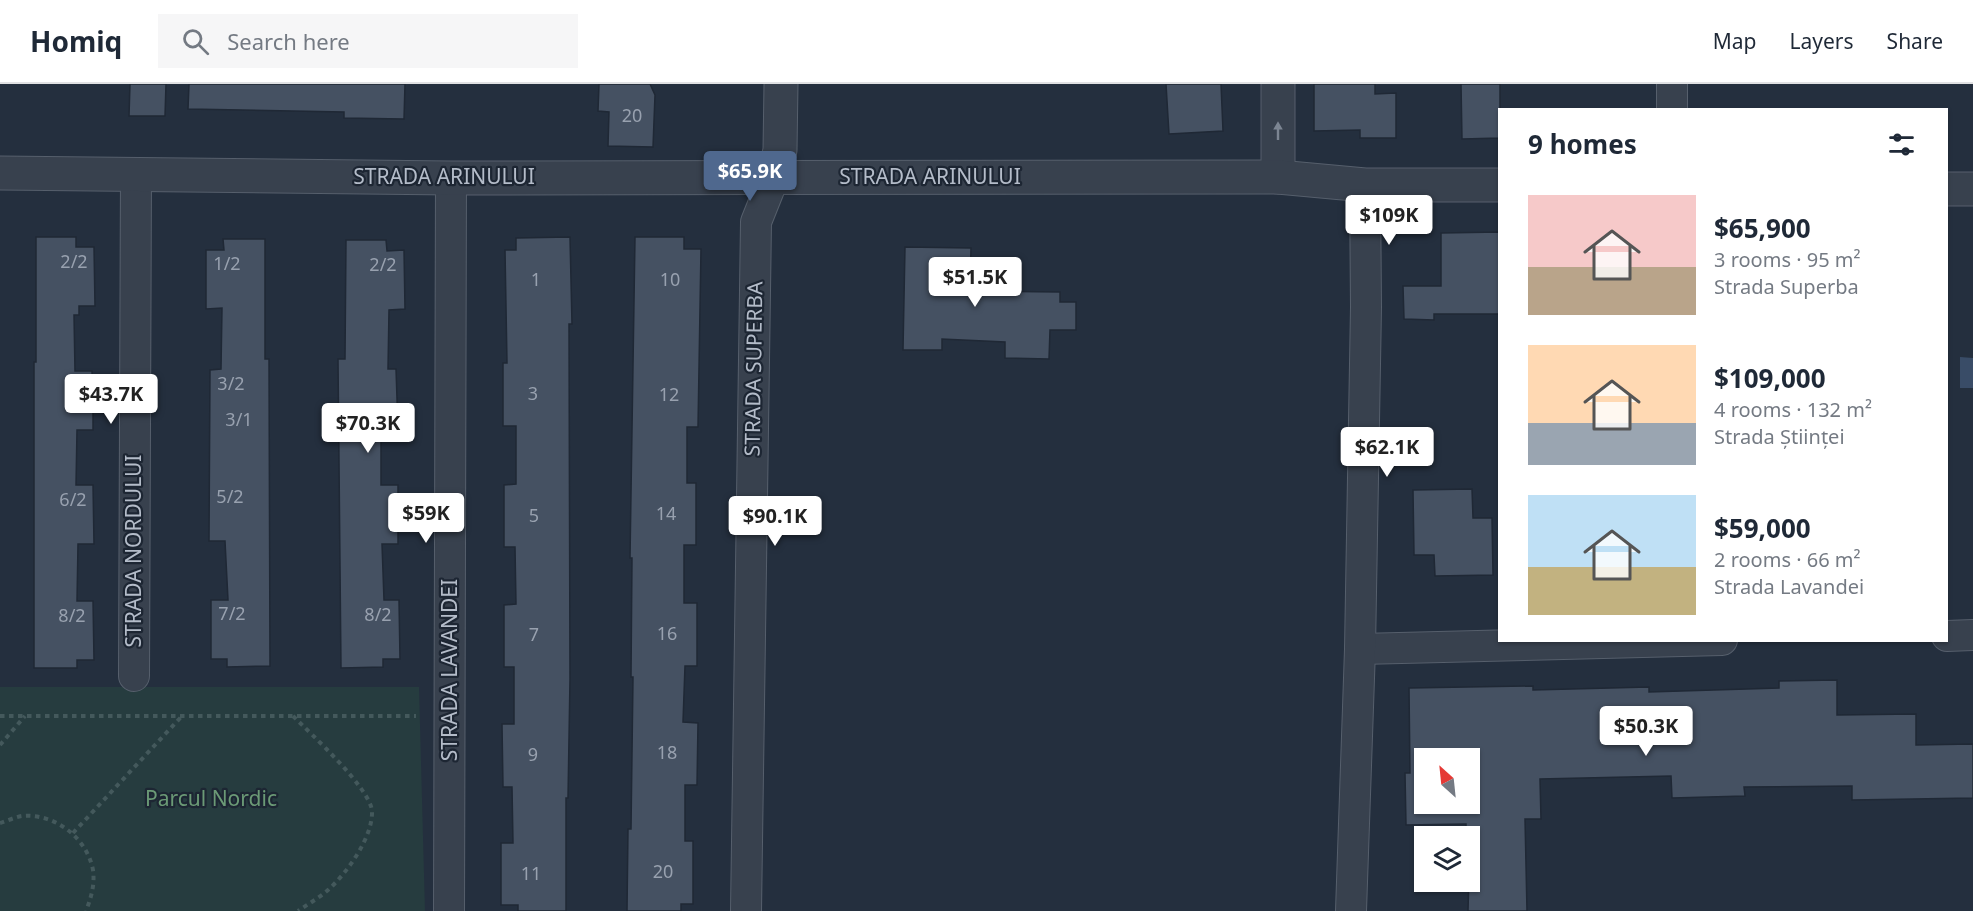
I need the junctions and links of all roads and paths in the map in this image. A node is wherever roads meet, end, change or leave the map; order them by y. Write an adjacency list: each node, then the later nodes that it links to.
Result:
1 (781, 84): 7 (street, STRADA SUPERBA)
2 (1278, 84): 8 (street, one-way to 2)
3 (1672, 84): 4 (street)
4 (1672, 108)
5 (0, 173): 6 (street, STRADA ARINULUI)
6 (136, 173): 9 (street, STRADA ARINULUI); 18 (street, STRADA NORDULUI)
7 (774, 177): 8 (street, STRADA ARINULUI); 9 (street, STRADA ARINULUI); 30 (street, STRADA SUPERBA)
8 (1278, 177): 10 (street, STRADA ARINULUI)
9 (451, 178): 23 (street, STRADA LAVANDEI)
10 (1365, 185): 11 (street, STRADA ARINULUI); 17 (street)
11 (1498, 185)
12 (1948, 189): 13 (street)
13 (1973, 189)
14 (1973, 635): 15 (street)
15 (1948, 636)
16 (1642, 642): 17 (street)
17 (1360, 649): 31 (street)
18 (134, 676)
19 (0, 716): 20 (path)
20 (25, 716): 21 (path); 24 (path)
21 (182, 716): 22 (path); 26 (path)
22 (293, 716): 23 (path); 28 (path)
23 (450, 716): 29 (street, STRADA LAVANDEI)
24 (0, 745)
25 (0, 823): 26 (path)
26 (72, 833): 27 (path)
27 (86, 911)
28 (298, 911)
29 (449, 911)
30 (746, 911)
31 (1351, 911)

